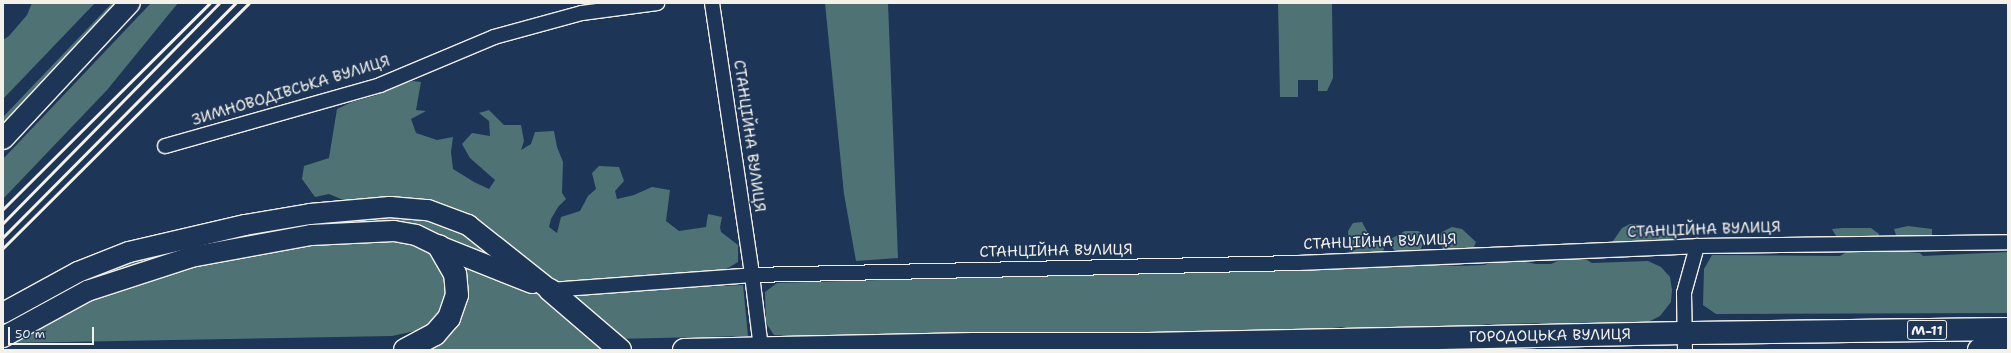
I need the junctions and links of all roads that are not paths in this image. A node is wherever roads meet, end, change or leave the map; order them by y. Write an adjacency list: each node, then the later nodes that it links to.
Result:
1 (130, 3): 4 (street)
2 (657, 3): 5 (street, ЗИМНОВОДІВСЬКА ВУЛИЦЯ)
3 (712, 3): 9 (street, СТАНЦІЙНА ВУЛИЦЯ)
4 (3, 139)
5 (165, 146)
6 (2008, 242): 8 (street, СТАНЦІЙНА ВУЛИЦЯ)
7 (439, 246): 10 (street); 13 (street); 17 (main road)
8 (1697, 246): 9 (street, СТАНЦІЙНА ВУЛИЦЯ); 14 (street)
9 (752, 275): 10 (street, СТАНЦІЙНА ВУЛИЦЯ); 16 (street, СТАНЦІЙНА ВУЛИЦЯ)
10 (550, 290): 11 (street); 18 (main road)
11 (3, 313)
12 (2008, 329): 14 (main road, ГОРОДОЦЬКА ВУЛИЦЯ / М-11)
13 (3, 337)
14 (1685, 341): 15 (main road, ГОРОДОЦЬКА ВУЛИЦЯ / М-11)
15 (1012, 347): 16 (main road, ГОРОДОЦЬКА ВУЛИЦЯ / М-11)
16 (761, 348): 19 (main road, ГОРОДОЦЬКА ВУЛИЦЯ / М-11)
17 (405, 350)
18 (620, 350)
19 (684, 350)
20 (1979, 350): 21 (main road)
21 (2008, 350)

